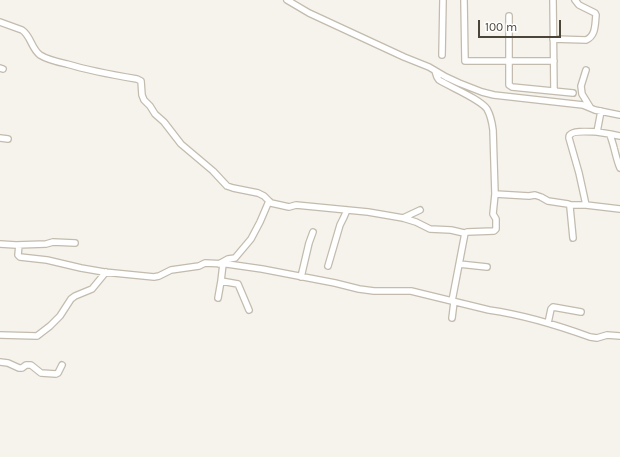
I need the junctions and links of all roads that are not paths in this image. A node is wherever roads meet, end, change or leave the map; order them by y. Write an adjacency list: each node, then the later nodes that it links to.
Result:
1 (287, 0): 13 (street)
2 (443, 0): 9 (street)
3 (464, 0): 10 (street)
4 (553, 0): 8 (street)
5 (575, 0): 8 (street)
6 (509, 16): 10 (street)
7 (0, 22): 26 (street)
8 (553, 39): 11 (street)
9 (442, 56)
10 (509, 61): 11 (street); 14 (street)
11 (554, 61): 14 (street)
12 (586, 70): 16 (street)
13 (435, 71): 16 (street); 25 (street)
14 (554, 91): 15 (street)
15 (573, 93)
16 (590, 107): 17 (street)
17 (601, 111): 18 (street); 19 (street)
18 (620, 115)
19 (597, 132): 20 (street); 28 (street)
20 (610, 134): 21 (street); 24 (street)
21 (620, 136)
22 (0, 138): 23 (street)
23 (8, 139)
24 (620, 168)
25 (495, 194): 27 (street); 34 (street)
26 (269, 201): 30 (street); 39 (street)
27 (571, 205): 28 (street); 35 (street)
28 (586, 205): 29 (street)
29 (620, 209)
30 (347, 210): 32 (street); 41 (street)
31 (420, 210): 32 (street)
32 (403, 218): 34 (street)
33 (313, 232): 44 (street)
34 (465, 234): 40 (street)
35 (573, 238)
36 (75, 243): 38 (street)
37 (0, 244): 38 (street)
38 (19, 245): 43 (street)
39 (221, 264): 43 (street); 44 (street); 45 (street)
40 (459, 264): 42 (street); 47 (street)
41 (328, 266)
42 (487, 267)
43 (106, 272): 52 (street)
44 (302, 277): 47 (street)
45 (221, 281): 46 (street); 48 (street)
46 (218, 298)
47 (453, 302): 50 (street); 51 (street)
48 (248, 310)
49 (581, 312): 51 (street)
50 (452, 318)
51 (548, 323): 53 (street)
52 (0, 335)
53 (620, 336)
54 (0, 362): 55 (street)
55 (62, 365)

